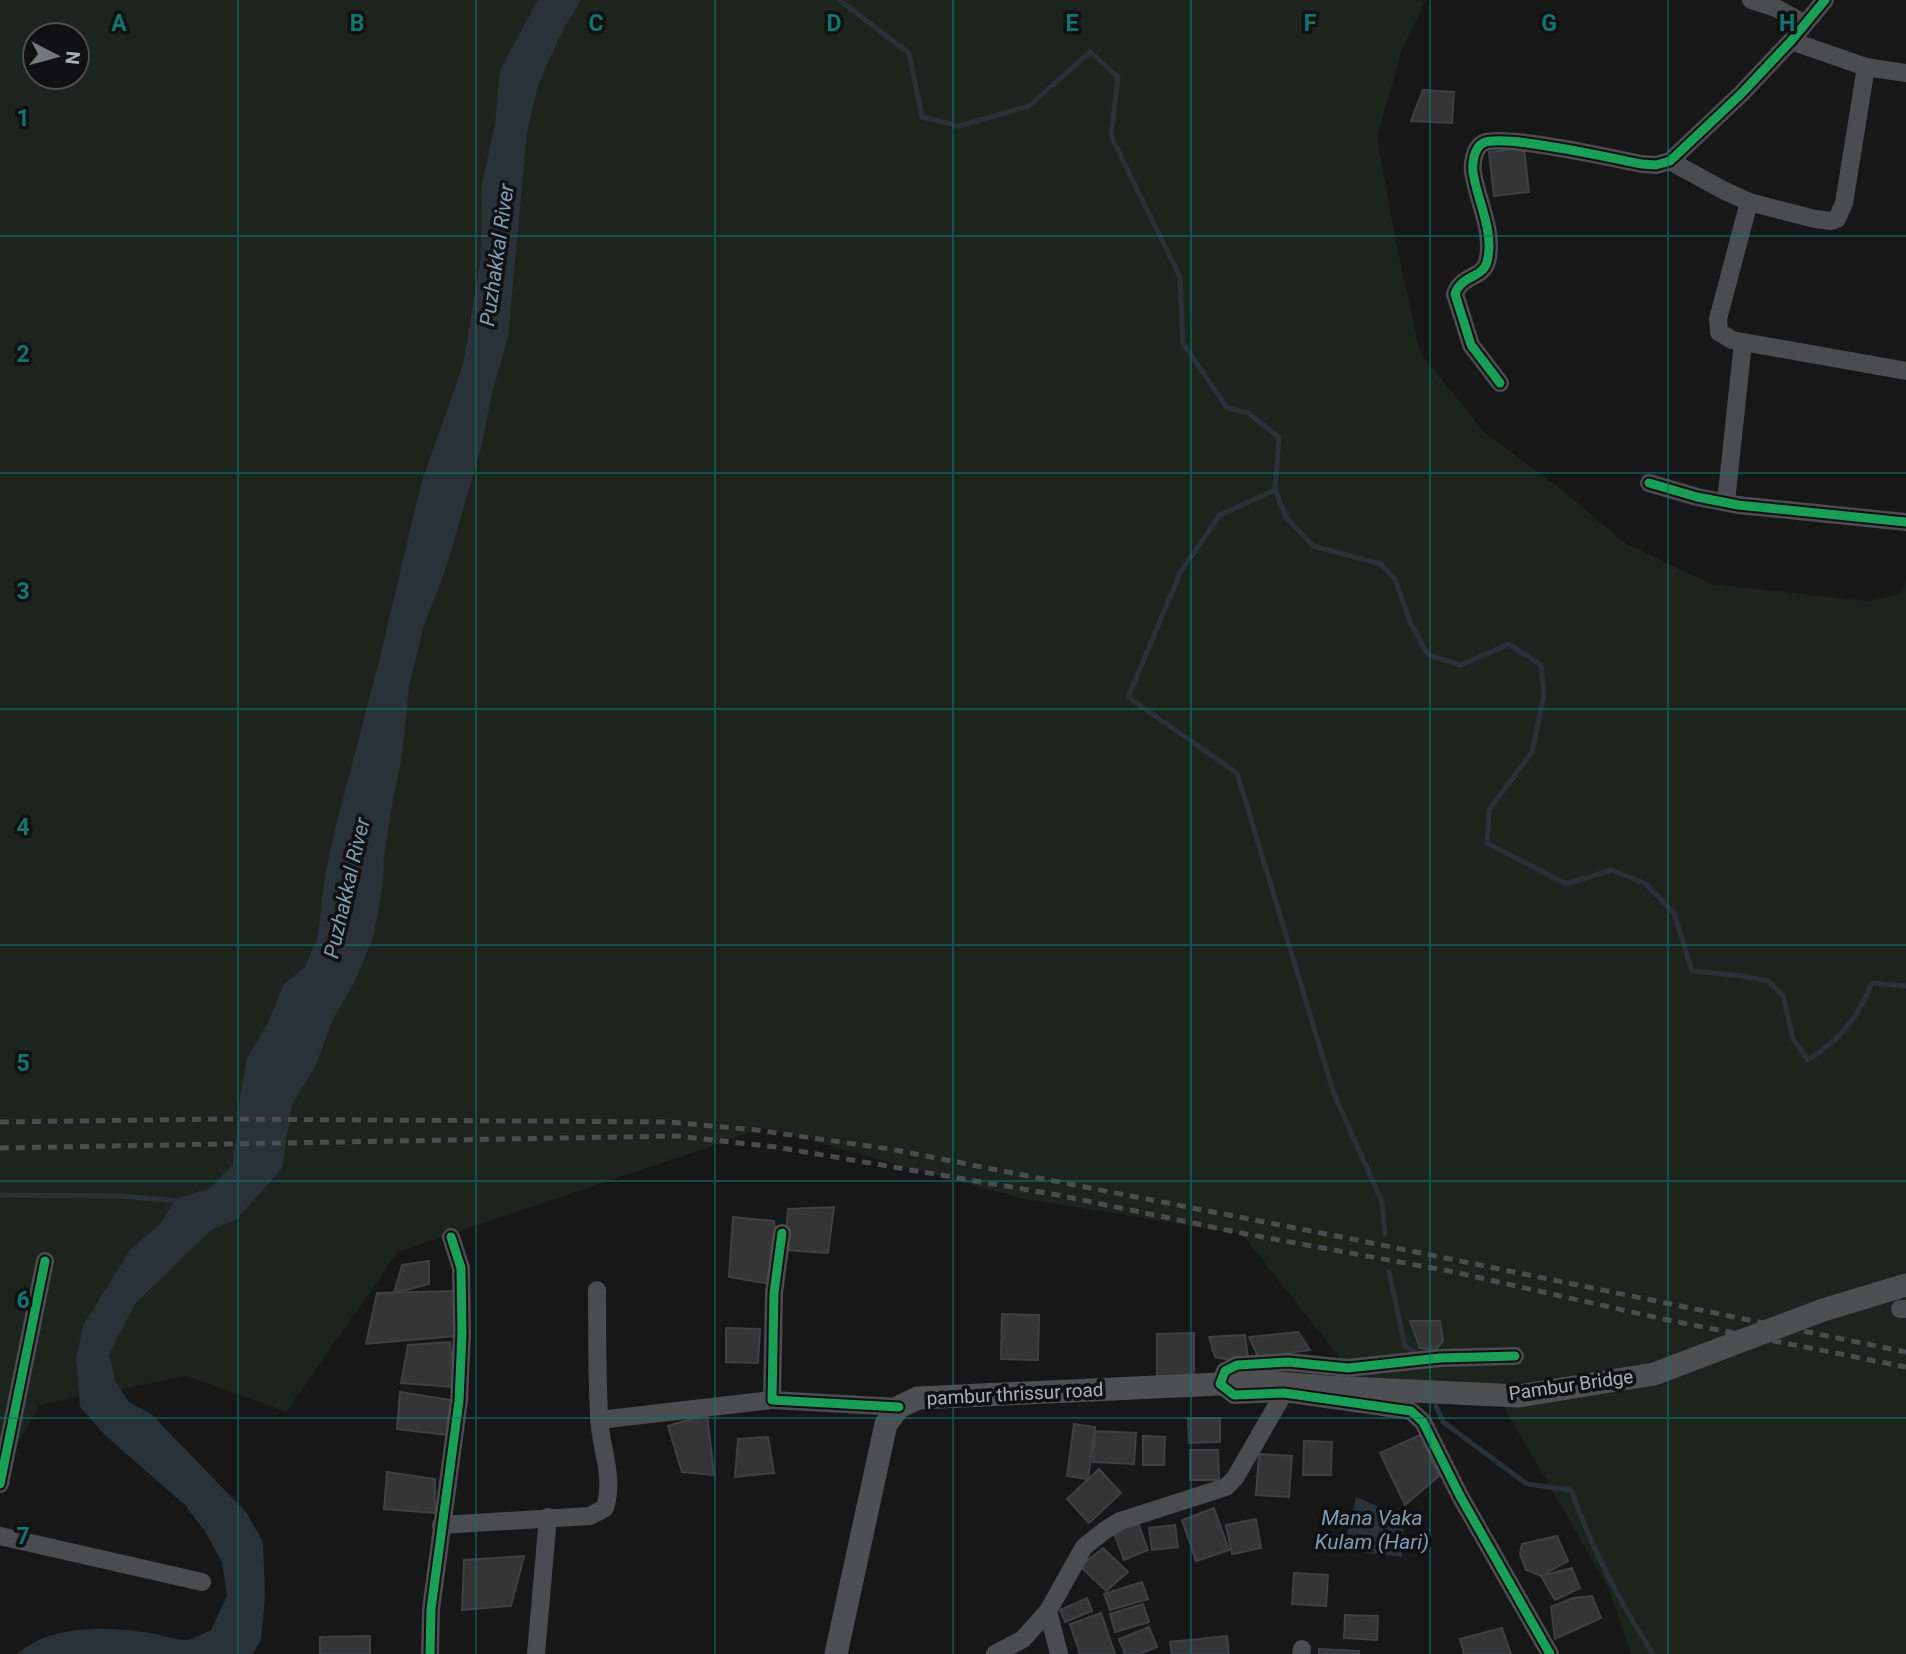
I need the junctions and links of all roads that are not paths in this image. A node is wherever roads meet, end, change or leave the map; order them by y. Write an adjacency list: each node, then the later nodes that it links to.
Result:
1 (1751, 0): 3 (street)
2 (1825, 0): 3 (street)
3 (1805, 24): 4 (street)
4 (1791, 41): 5 (street); 7 (street)
5 (1866, 67): 6 (street); 8 (street)
6 (1906, 73)
7 (1670, 161): 8 (street); 11 (street)
8 (1749, 202): 9 (street)
9 (1743, 342): 10 (street); 13 (street)
10 (1906, 372)
11 (1500, 383)
12 (1649, 482): 13 (street)
13 (1726, 502): 14 (street)
14 (1906, 522)
15 (782, 1233): 23 (street)
16 (451, 1237): 28 (street)
17 (45, 1261): 26 (street)
18 (1906, 1285): 21 (main road, Pambur Bridge, bridge)
19 (597, 1290): 25 (street)
20 (1515, 1356): 21 (street)
21 (1220, 1384): 22 (street); 24 (main road, pambur thrissur road)
22 (1284, 1393): 31 (street); 37 (street)
23 (772, 1400): 24 (street); 25 (street)
24 (899, 1407): 34 (main road, pambur thrissur road)
25 (599, 1420): 27 (street)
26 (0, 1483)
27 (548, 1517): 28 (street); 33 (street)
28 (441, 1525): 32 (street)
29 (0, 1536): 30 (street)
30 (202, 1583)
31 (1048, 1611): 35 (street); 36 (street)
32 (430, 1654)
33 (537, 1654)
34 (836, 1654)
35 (995, 1654)
36 (1059, 1654)
37 (1550, 1654)

